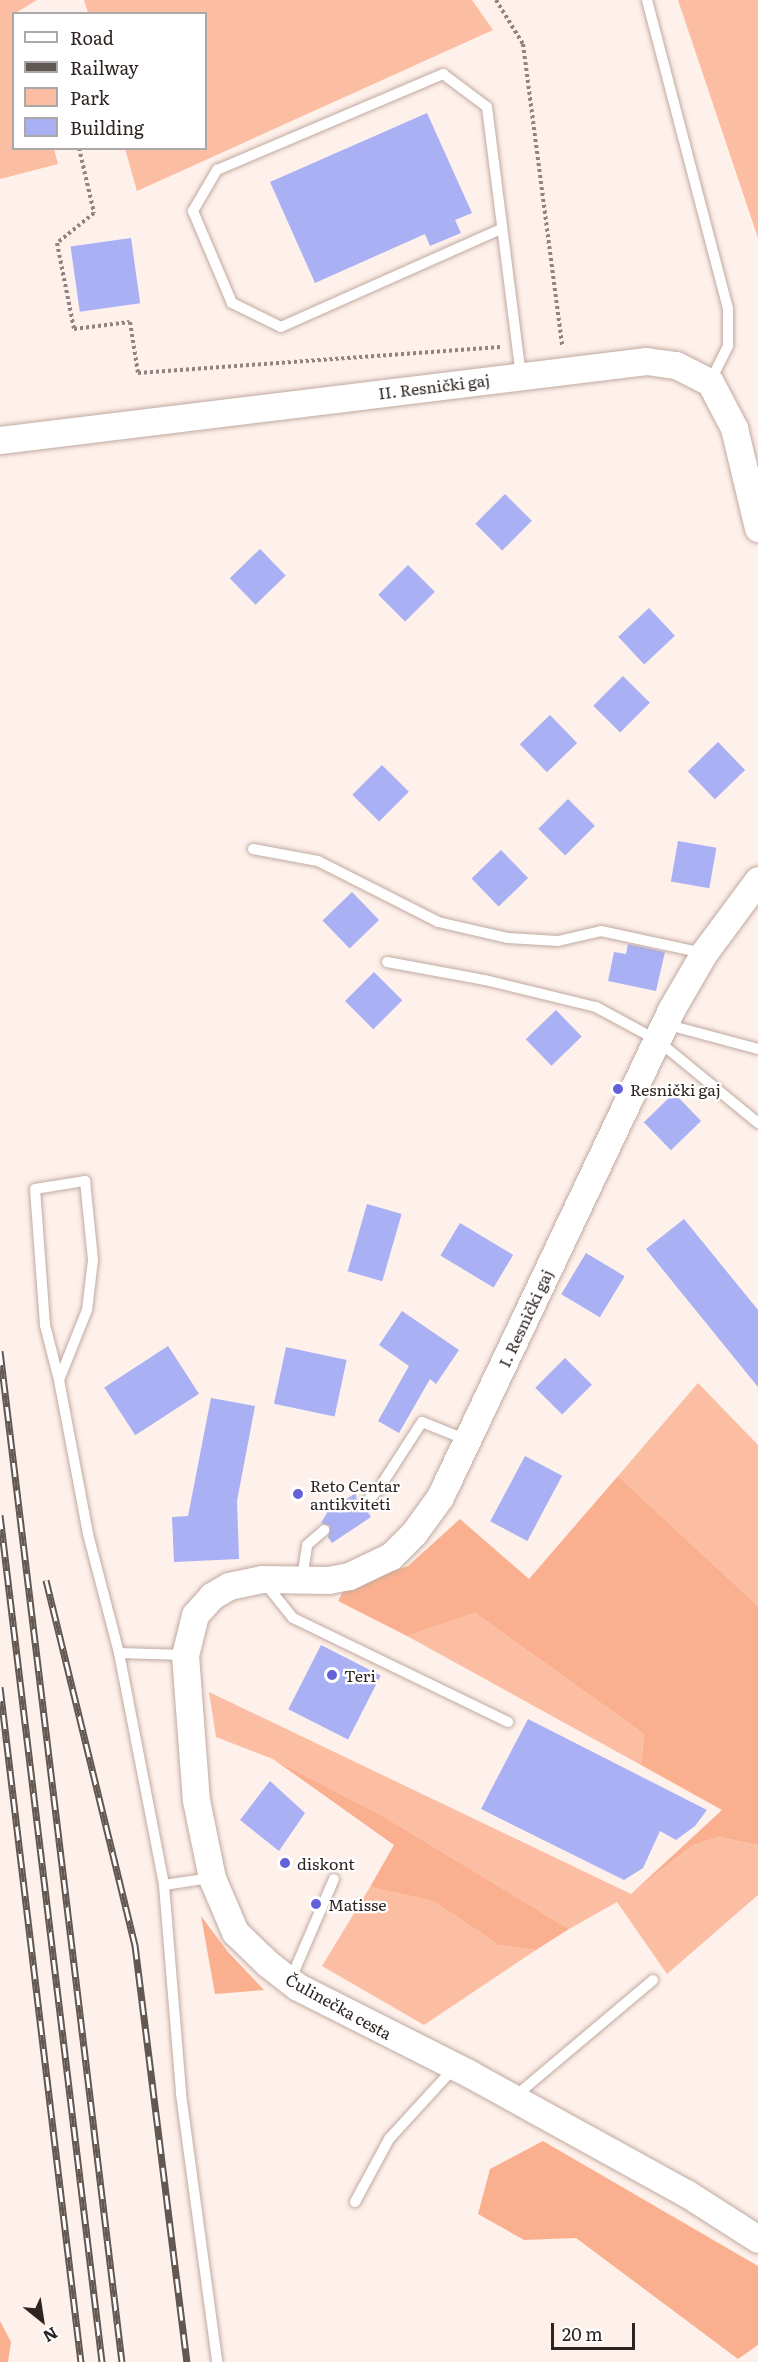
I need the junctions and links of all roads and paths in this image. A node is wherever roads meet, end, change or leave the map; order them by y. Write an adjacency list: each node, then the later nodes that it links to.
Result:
1 (647, 0): 4 (lane)
2 (501, 229): 2 (lane); 3 (lane)
3 (521, 375): 4 (street, II. Resnički gaj); 5 (street, II. Resnički gaj)
4 (710, 382): 6 (street)
5 (0, 440)
6 (758, 528)
7 (253, 849): 10 (lane)
8 (758, 880): 9 (street, I. Resnički gaj)
9 (747, 901): 10 (street, I. Resnički gaj)
10 (704, 953): 12 (street, I. Resnički gaj)
11 (387, 962): 12 (lane)
12 (661, 1032): 13 (lane); 14 (lane); 16 (street, I. Resnički gaj)
13 (758, 1049)
14 (758, 1123)
15 (59, 1380): 15 (lane); 22 (lane)
16 (467, 1440): 17 (lane); 20 (street, I. Resnički gaj)
17 (363, 1505)
18 (324, 1530): 20 (lane)
19 (262, 1579): 20 (street, I. Resnički gaj); 21 (street, I. Resnički gaj); 24 (lane)
20 (302, 1581)
21 (212, 1596): 23 (street, Čulinečka cesta)
22 (119, 1653): 23 (lane); 27 (lane)
23 (185, 1655): 25 (street, Čulinečka cesta)
24 (508, 1722)
25 (212, 1878): 27 (lane); 29 (street, Čulinečka cesta)
26 (334, 1879): 29 (lane)
27 (164, 1885): 34 (lane)
28 (653, 1980): 31 (lane)
29 (290, 1981): 30 (street, Čulinečka cesta)
30 (456, 2067): 31 (street, Čulinečka cesta); 32 (lane)
31 (513, 2098): 33 (street, Čulinečka cesta)
32 (355, 2202)
33 (758, 2239)
34 (217, 2362)

